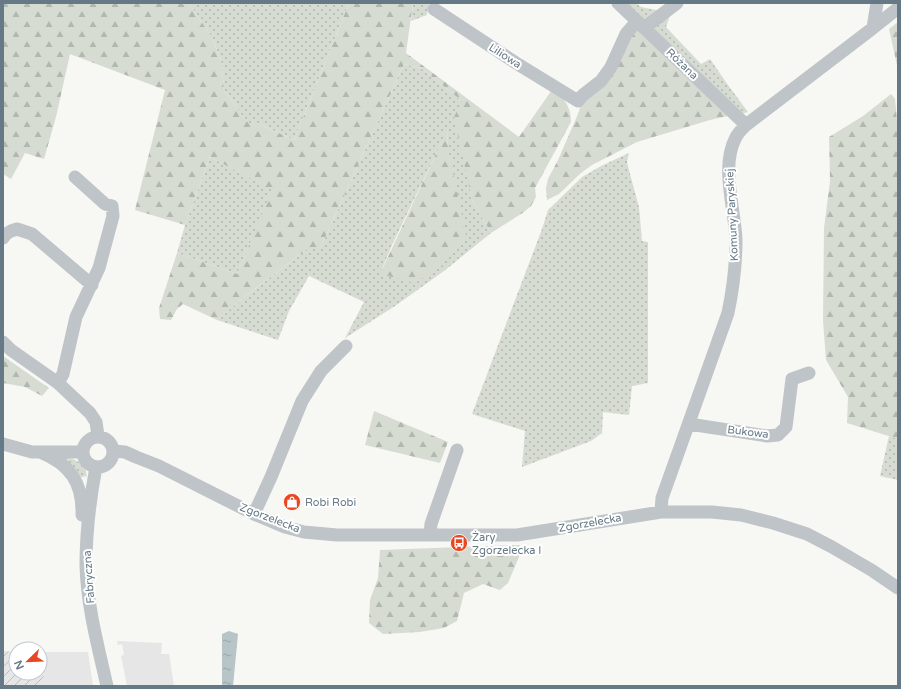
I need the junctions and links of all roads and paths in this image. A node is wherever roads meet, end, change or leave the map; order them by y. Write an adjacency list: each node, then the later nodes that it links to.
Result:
1 (618, 3): 6 (street, Różana)
2 (677, 3): 6 (street)
3 (876, 3): 7 (street)
4 (898, 8): 7 (street, Komuny Paryskiej)
5 (434, 9): 6 (street, Liliowa)
6 (640, 25): 8 (street, Różana)
7 (873, 28): 8 (street, Komuny Paryskiej)
8 (746, 125): 16 (street, Komuny Paryskiej)
9 (76, 177): 11 (street)
10 (3, 238): 11 (street)
11 (92, 285): 15 (street)
12 (3, 342): 15 (street)
13 (346, 346): 25 (street)
14 (809, 373): 16 (street, Bukowa)
15 (58, 383): 17 (street)
16 (689, 424): 24 (street, Komuny Paryskiej)
17 (98, 436): 20 (street); 22 (street)
18 (3, 444): 21 (street)
19 (456, 450): 26 (street)
20 (114, 451): 23 (street); 25 (street, Zgorzelecka)
21 (40, 452): 22 (street); 27 (street)
22 (83, 452): 23 (street)
23 (96, 467): 27 (street, Fabryczna)
24 (661, 512): 26 (street, Zgorzelecka); 28 (street, Zgorzelecka)
25 (254, 514): 26 (street, Zgorzelecka)
26 (430, 534)
27 (87, 542): 29 (street, Fabryczna)
28 (898, 588)
29 (107, 686)

